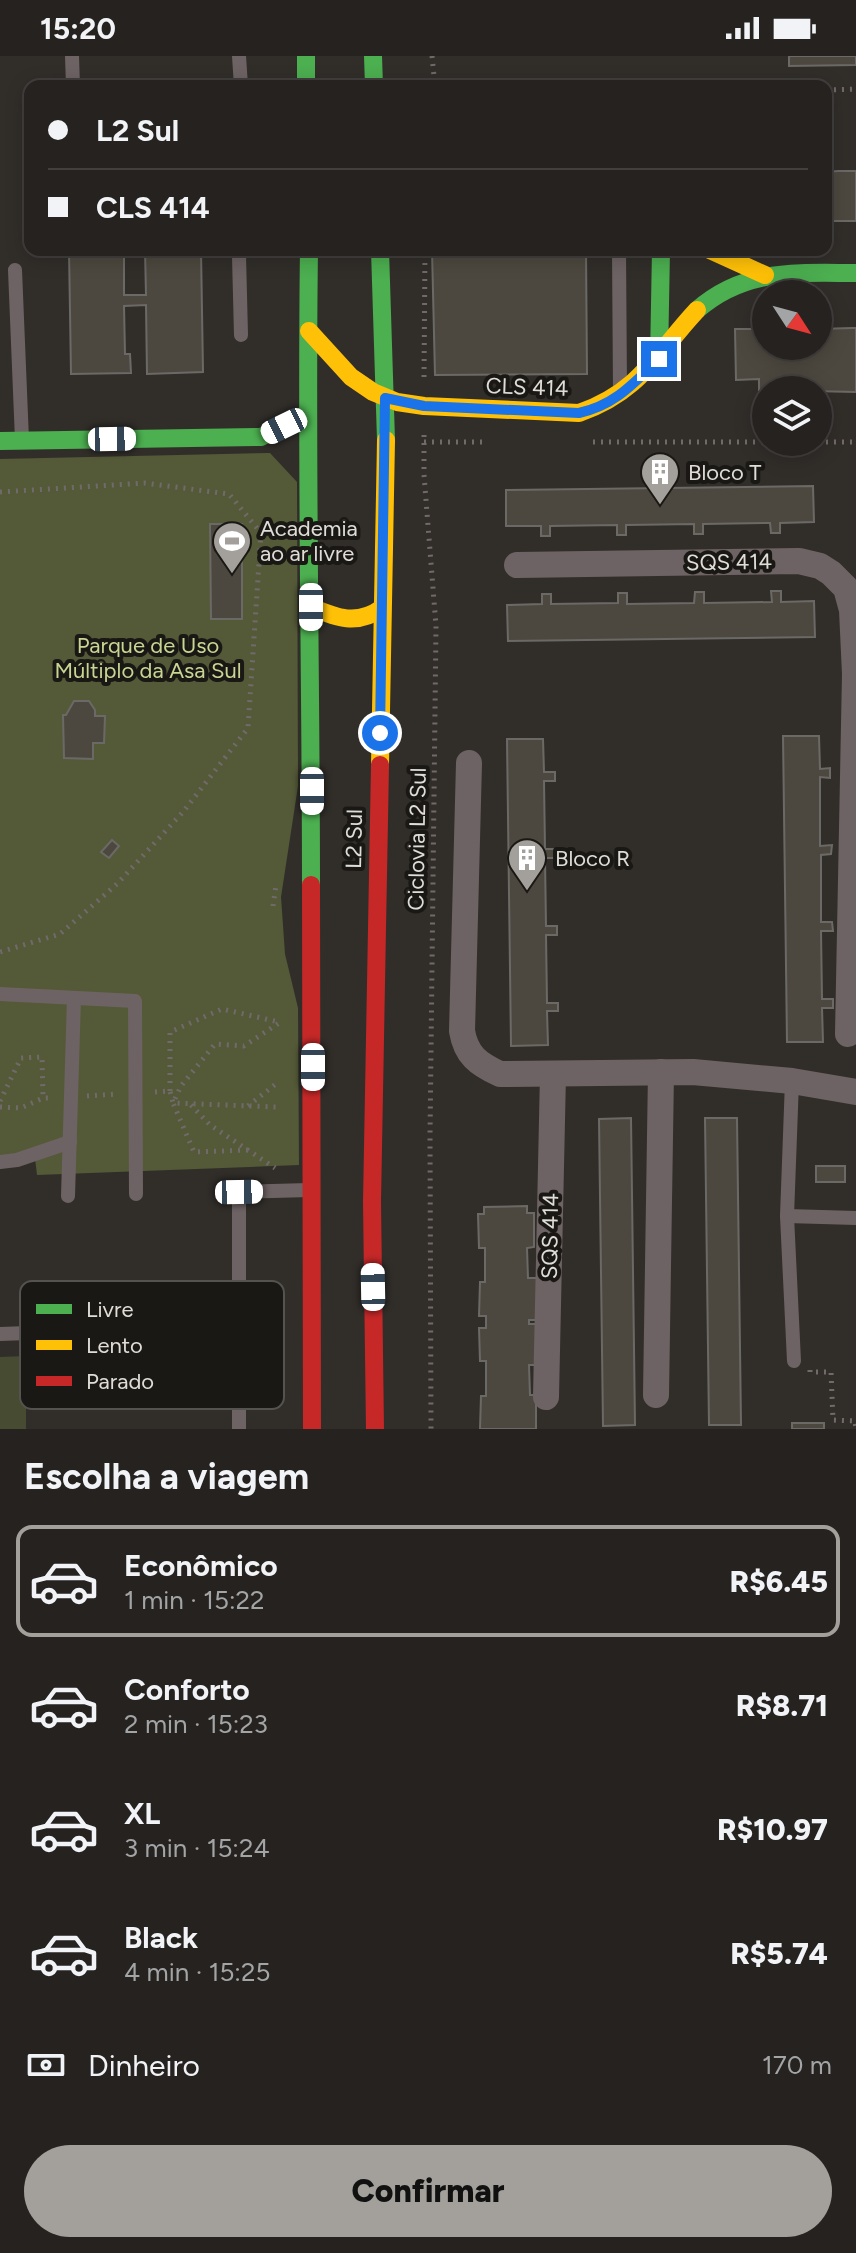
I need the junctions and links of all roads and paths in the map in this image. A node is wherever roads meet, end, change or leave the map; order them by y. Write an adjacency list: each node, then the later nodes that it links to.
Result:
1 (72, 56): 6 (lane)
2 (239, 56): 7 (lane)
3 (306, 56): 8 (main road)
4 (373, 56): 9 (main road)
5 (432, 56): 10 (path)
6 (73, 80)
7 (241, 80)
8 (306, 80)
9 (374, 80)
10 (434, 80)
11 (856, 89): 12 (path)
12 (832, 90)
13 (239, 256): 24 (lane)
14 (309, 256): 23 (main road, L2 Sul)
15 (380, 256): 27 (main road, L2 Sul)
16 (425, 256): 28 (path, Ciclovia L2 Sul)
17 (619, 256): 26 (lane)
18 (661, 256): 25 (main road)
19 (723, 256): 22 (main road)
20 (15, 270): 31 (lane)
21 (856, 273): 22 (main road)
22 (765, 275): 25 (main road, CLS 414)
23 (309, 331): 27 (main road, CLS 414); 29 (main road, L2 Sul)
24 (241, 335)
25 (659, 359): 26 (main road, CLS 414)
26 (620, 396): 28 (main road, CLS 414)
27 (385, 398): 28 (main road, CLS 414); 39 (main road, L2 Sul)
28 (424, 406): 73 (path, Ciclovia L2 Sul)
29 (307, 414): 30 (main road); 35 (main road, L2 Sul)
30 (261, 437): 31 (main road); 35 (main road)
31 (22, 440): 32 (main road)
32 (0, 441)
33 (832, 442): 34 (path)
34 (856, 442)
35 (309, 469): 38 (main road, L2 Sul)
36 (0, 492): 42 (path)
37 (517, 565): 40 (street, SQS 414)
38 (311, 607): 39 (main road); 60 (main road, L2 Sul)
39 (382, 608): 72 (main road, L2 Sul)
40 (855, 674): 45 (street, SQS 414)
41 (469, 763): 47 (street)
42 (0, 952)
43 (0, 994): 44 (lane)
44 (74, 998): 56 (lane); 61 (lane)
45 (848, 1034)
46 (661, 1072): 47 (street); 48 (street); 69 (street)
47 (553, 1074): 70 (street, SQS 414)
48 (792, 1081): 51 (street); 63 (lane)
49 (277, 1083): 55 (path)
50 (170, 1091): 57 (path)
51 (856, 1092)
52 (43, 1098): 53 (path)
53 (0, 1101)
54 (190, 1104): 57 (path)
55 (248, 1106)
56 (70, 1142): 58 (lane); 62 (lane)
57 (248, 1150): 59 (path)
58 (0, 1162)
59 (275, 1168)
60 (313, 1189): 65 (lane); 71 (main road, L2 Sul)
61 (136, 1194)
62 (68, 1196)
63 (787, 1216): 64 (lane); 68 (lane)
64 (856, 1218)
65 (239, 1281)
66 (20, 1333): 67 (lane)
67 (0, 1334)
68 (794, 1361): 74 (path)
69 (656, 1395)
70 (546, 1397)
71 (312, 1429)
72 (375, 1429)
73 (431, 1429)
74 (856, 1429)

